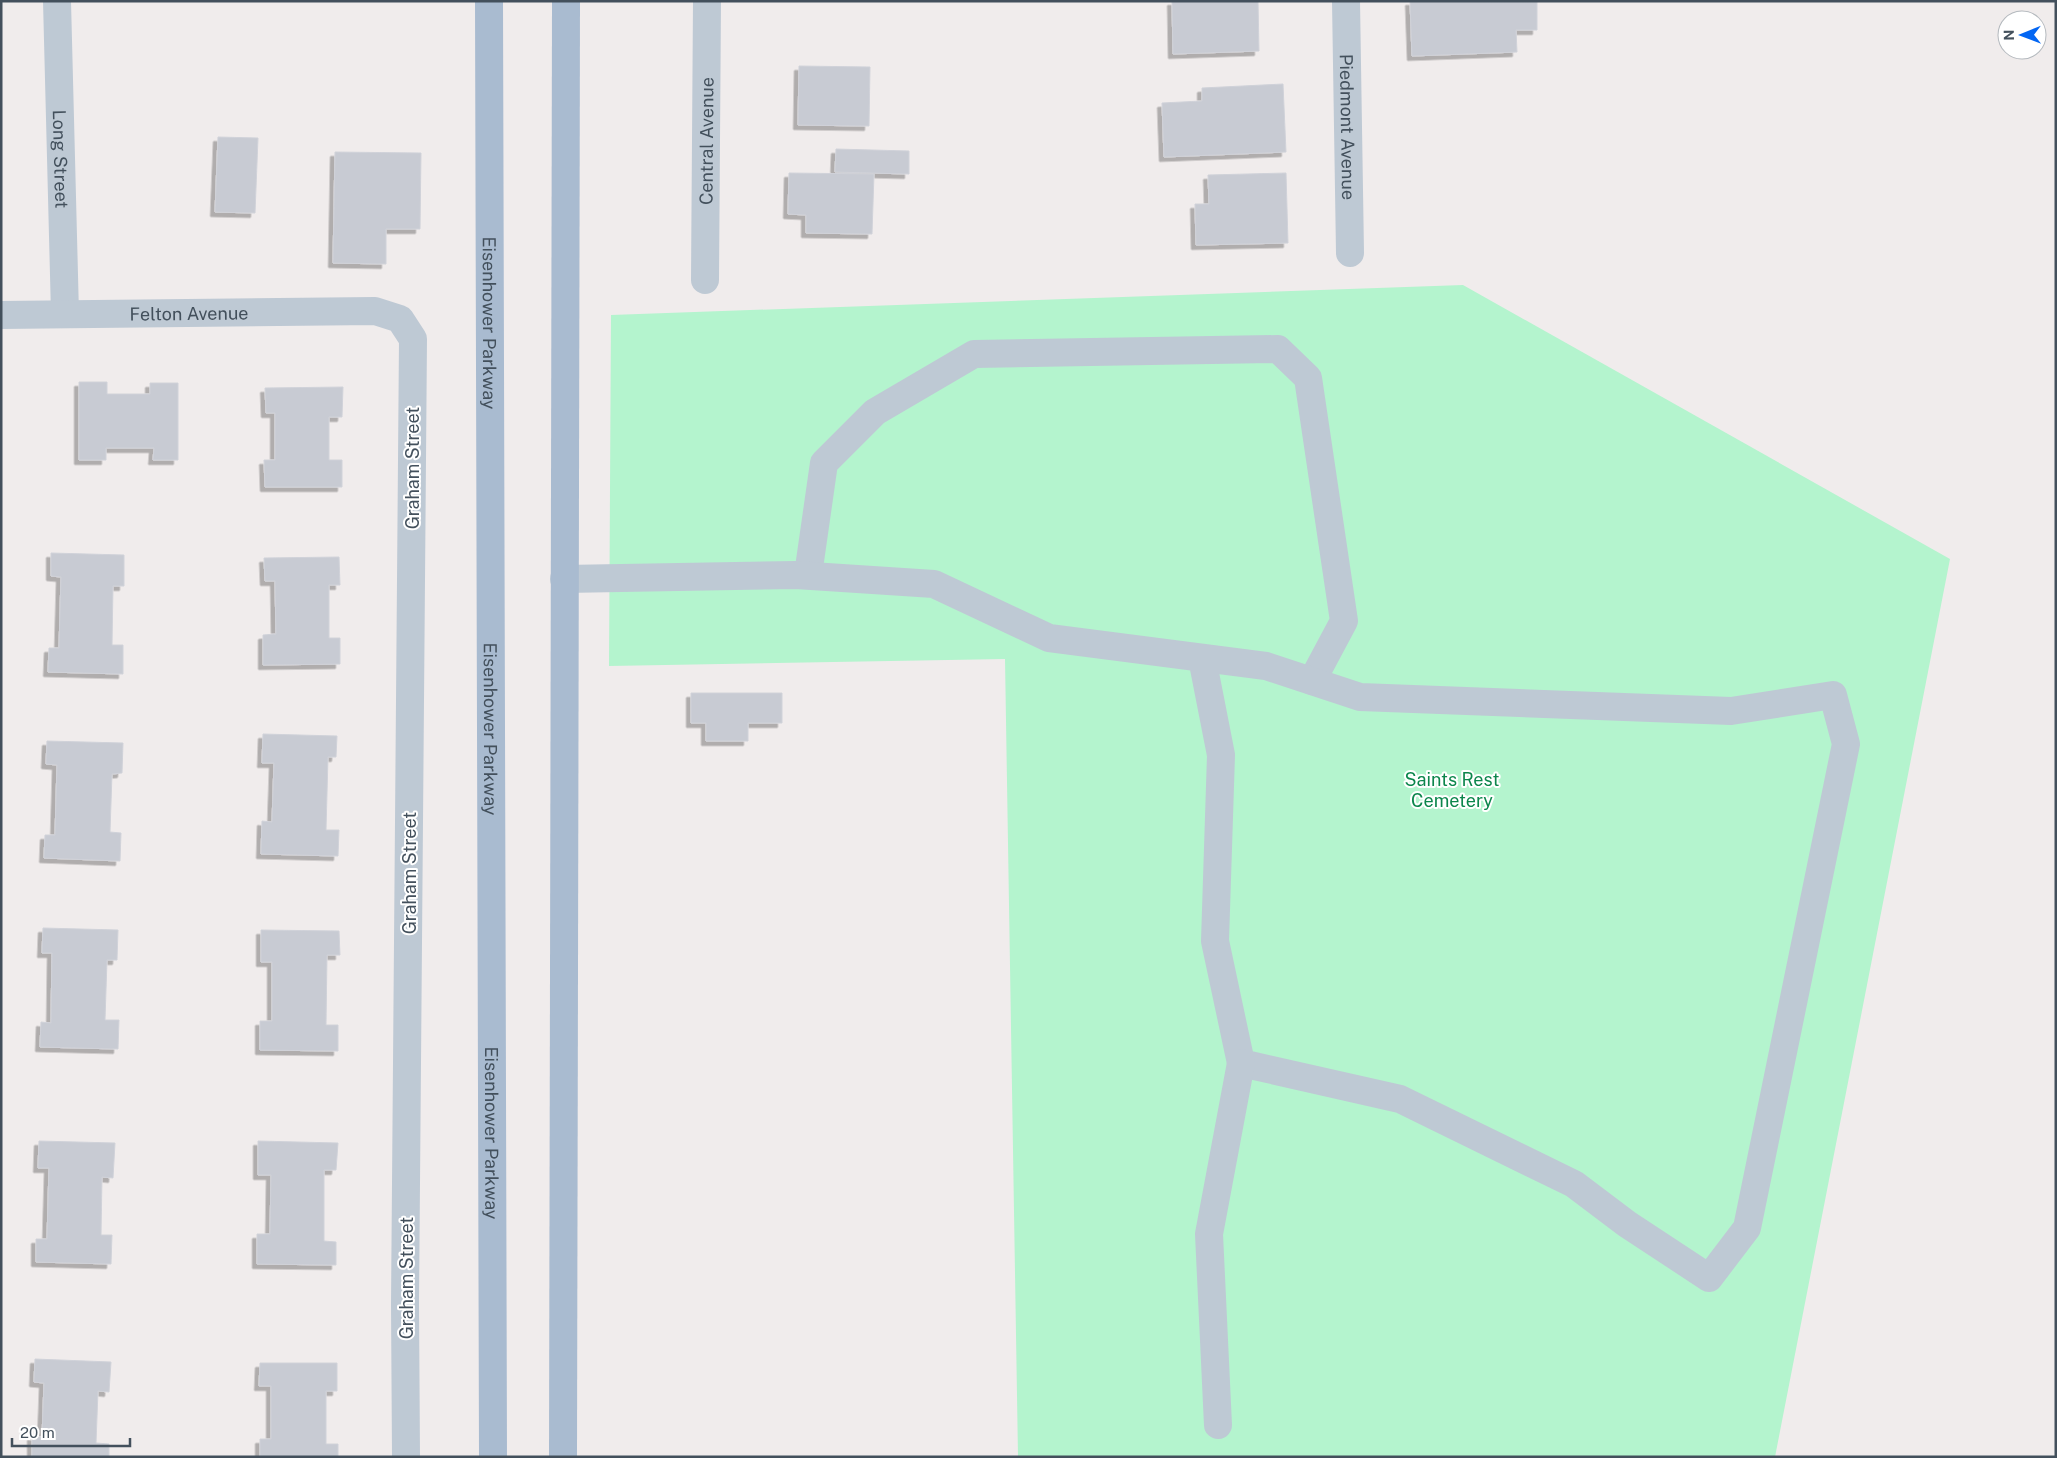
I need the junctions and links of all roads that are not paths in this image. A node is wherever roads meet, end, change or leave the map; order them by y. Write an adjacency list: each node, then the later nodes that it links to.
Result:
1 (57, 1): 9 (street, Long Street)
2 (489, 1): 18 (main road, Eisenhower Parkway)
3 (566, 1): 12 (main road)
4 (707, 1): 7 (street, Central Avenue)
5 (1346, 1): 6 (street, Piedmont Avenue)
6 (1350, 253)
7 (705, 280)
8 (375, 311): 9 (street, Felton Avenue); 17 (street, Graham Street)
9 (65, 314): 10 (street, Felton Avenue)
10 (1, 315)
11 (808, 575): 12 (street); 13 (street); 14 (street)
12 (564, 579): 19 (main road)
13 (1202, 658): 14 (street); 15 (street)
14 (1312, 682): 15 (street)
15 (1241, 1063): 16 (street)
16 (1218, 1425)
17 (406, 1457)
18 (493, 1457)
19 (563, 1457)

